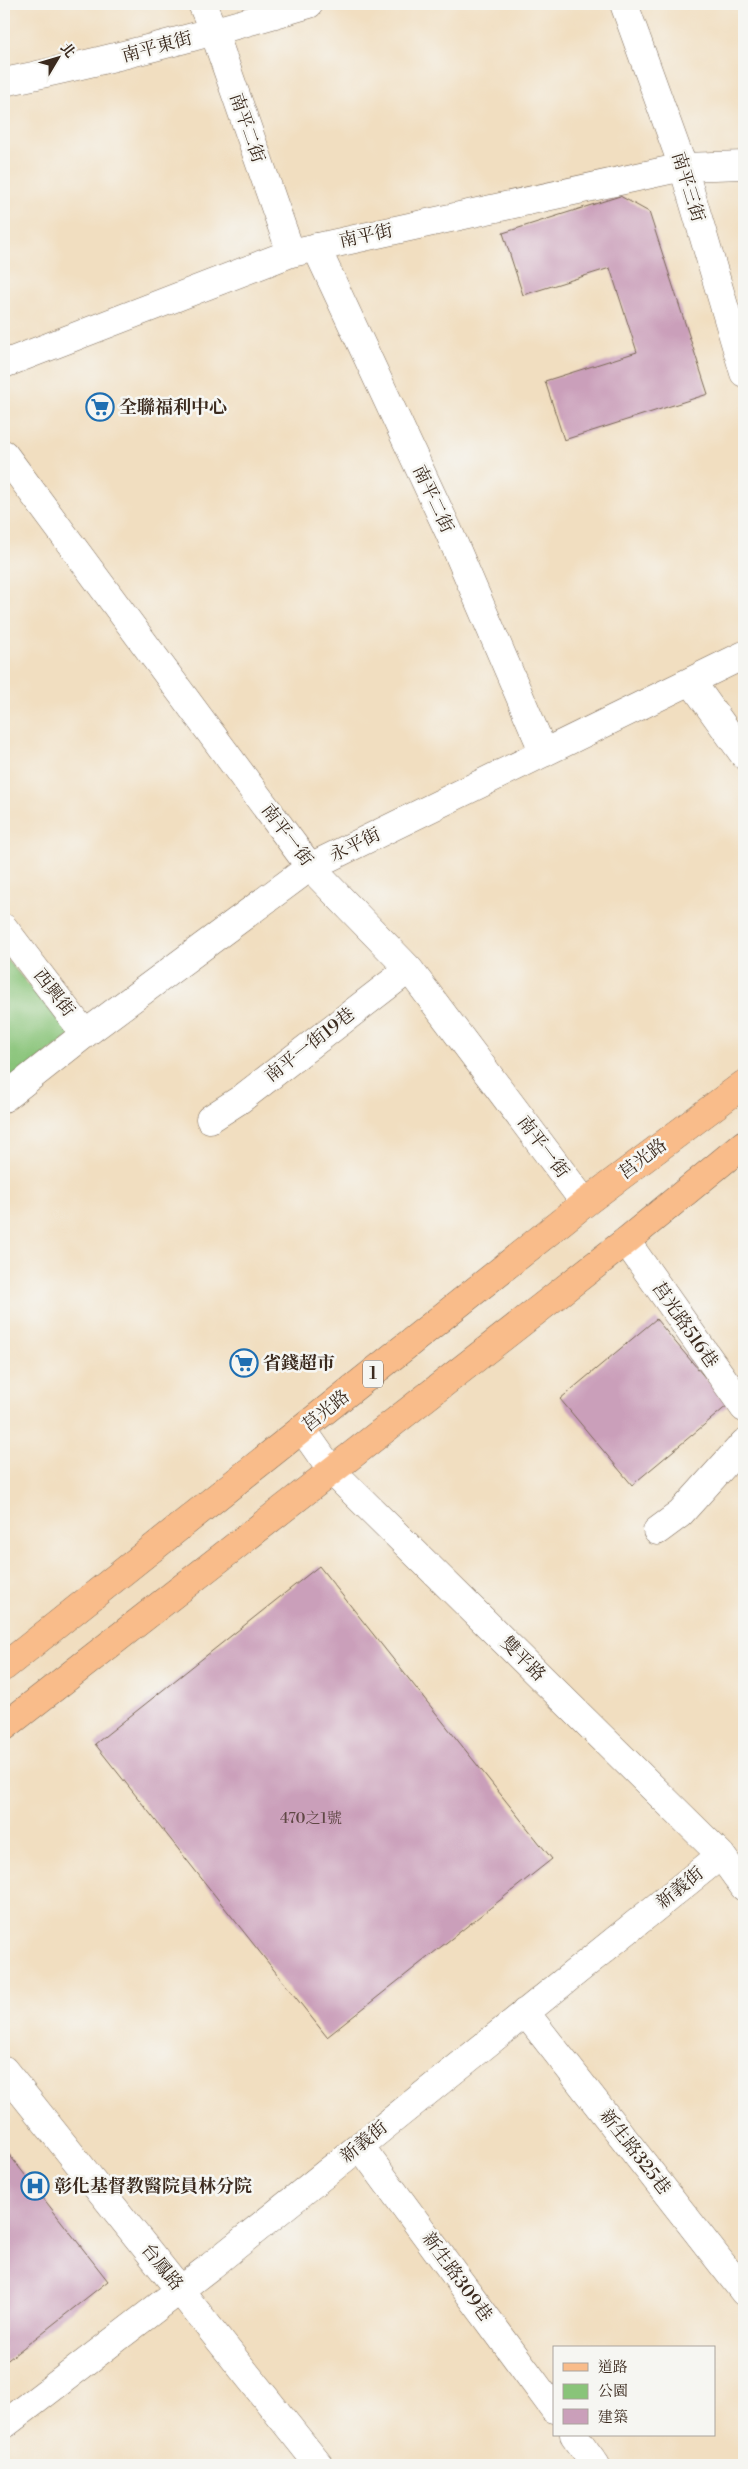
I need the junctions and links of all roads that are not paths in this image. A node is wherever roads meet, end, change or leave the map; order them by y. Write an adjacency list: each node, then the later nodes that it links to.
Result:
1 (202, 4): 4 (street, 南平二街)
2 (309, 4): 4 (street, 南平東街)
3 (624, 4): 7 (street, 南平三街)
4 (214, 32): 5 (street, 南平東街); 8 (street, 南平二街)
5 (4, 82)
6 (744, 165): 7 (street, 南平街)
7 (683, 167): 8 (street, 南平街); 10 (street, 南平三街)
8 (304, 250): 9 (street, 南平街); 14 (street, 南平二街)
9 (4, 364)
10 (744, 373)
11 (4, 454): 16 (street, 南平一街)
12 (744, 655): 13 (street, 永平街)
13 (691, 681): 14 (street, 永平街); 15 (street)
14 (544, 753): 16 (street, 永平街)
15 (744, 754)
16 (310, 867): 18 (street, 南平一街); 19 (street, 永平街)
17 (4, 928): 19 (street, 西興街)
18 (409, 968): 22 (street, 南平一街19巷); 24 (street, 南平一街)
19 (85, 1034): 21 (street, 永平街)
20 (744, 1084): 24 (main road, 莒光路 / 1)
21 (4, 1098)
22 (210, 1120)
23 (742, 1150): 25 (main road)
24 (585, 1203): 27 (main road, 莒光路 / 1)
25 (626, 1240): 26 (street, 莒光路516巷); 29 (main road)
26 (744, 1408)
27 (303, 1430): 29 (street, 雙平路); 31 (main road, 莒光路 / 1)
28 (744, 1443): 30 (street)
29 (331, 1470): 32 (main road); 33 (street, 雙平路)
30 (657, 1532)
31 (4, 1667)
32 (4, 1727)
33 (721, 1855): 34 (street, 雙平路); 35 (street, 新義街)
34 (744, 1887)
35 (525, 2012): 37 (street, 新義街); 39 (street, 新生路325巷)
36 (4, 2070): 38 (street, 台鳳路)
37 (360, 2146): 38 (street, 新義街); 40 (street, 新生路309巷)
38 (180, 2290): 41 (street, 新義街); 43 (street, 台鳳路)
39 (744, 2292)
40 (553, 2407)
41 (4, 2425)
42 (575, 2436): 44 (street)
43 (319, 2465)
44 (596, 2465)

